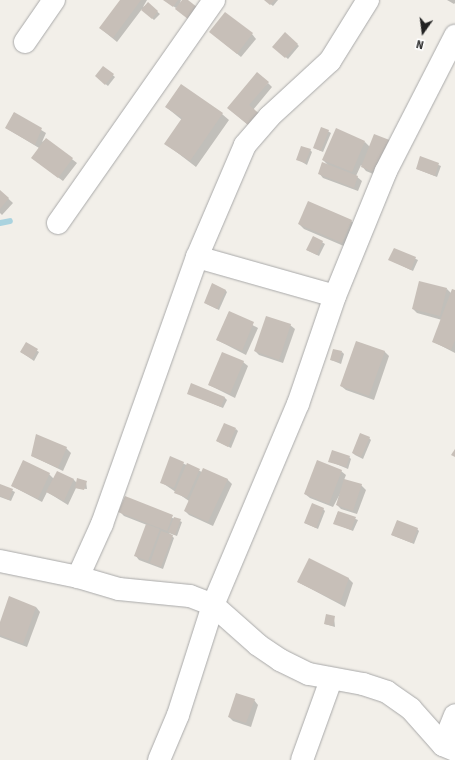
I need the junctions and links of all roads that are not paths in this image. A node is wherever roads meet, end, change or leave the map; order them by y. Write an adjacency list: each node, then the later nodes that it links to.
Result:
1 (54, 0): 5 (street)
2 (214, 0): 6 (street)
3 (368, 0): 7 (street)
4 (455, 36): 8 (street)
5 (25, 42)
6 (58, 223)
7 (197, 256): 8 (street); 10 (street)
8 (335, 296): 11 (street)
9 (0, 561): 10 (street)
10 (78, 577): 11 (street)
11 (213, 606): 12 (street); 15 (street)
12 (332, 680): 14 (street); 16 (street)
13 (455, 715): 14 (street)
14 (449, 747)
15 (159, 760)
16 (302, 760)

